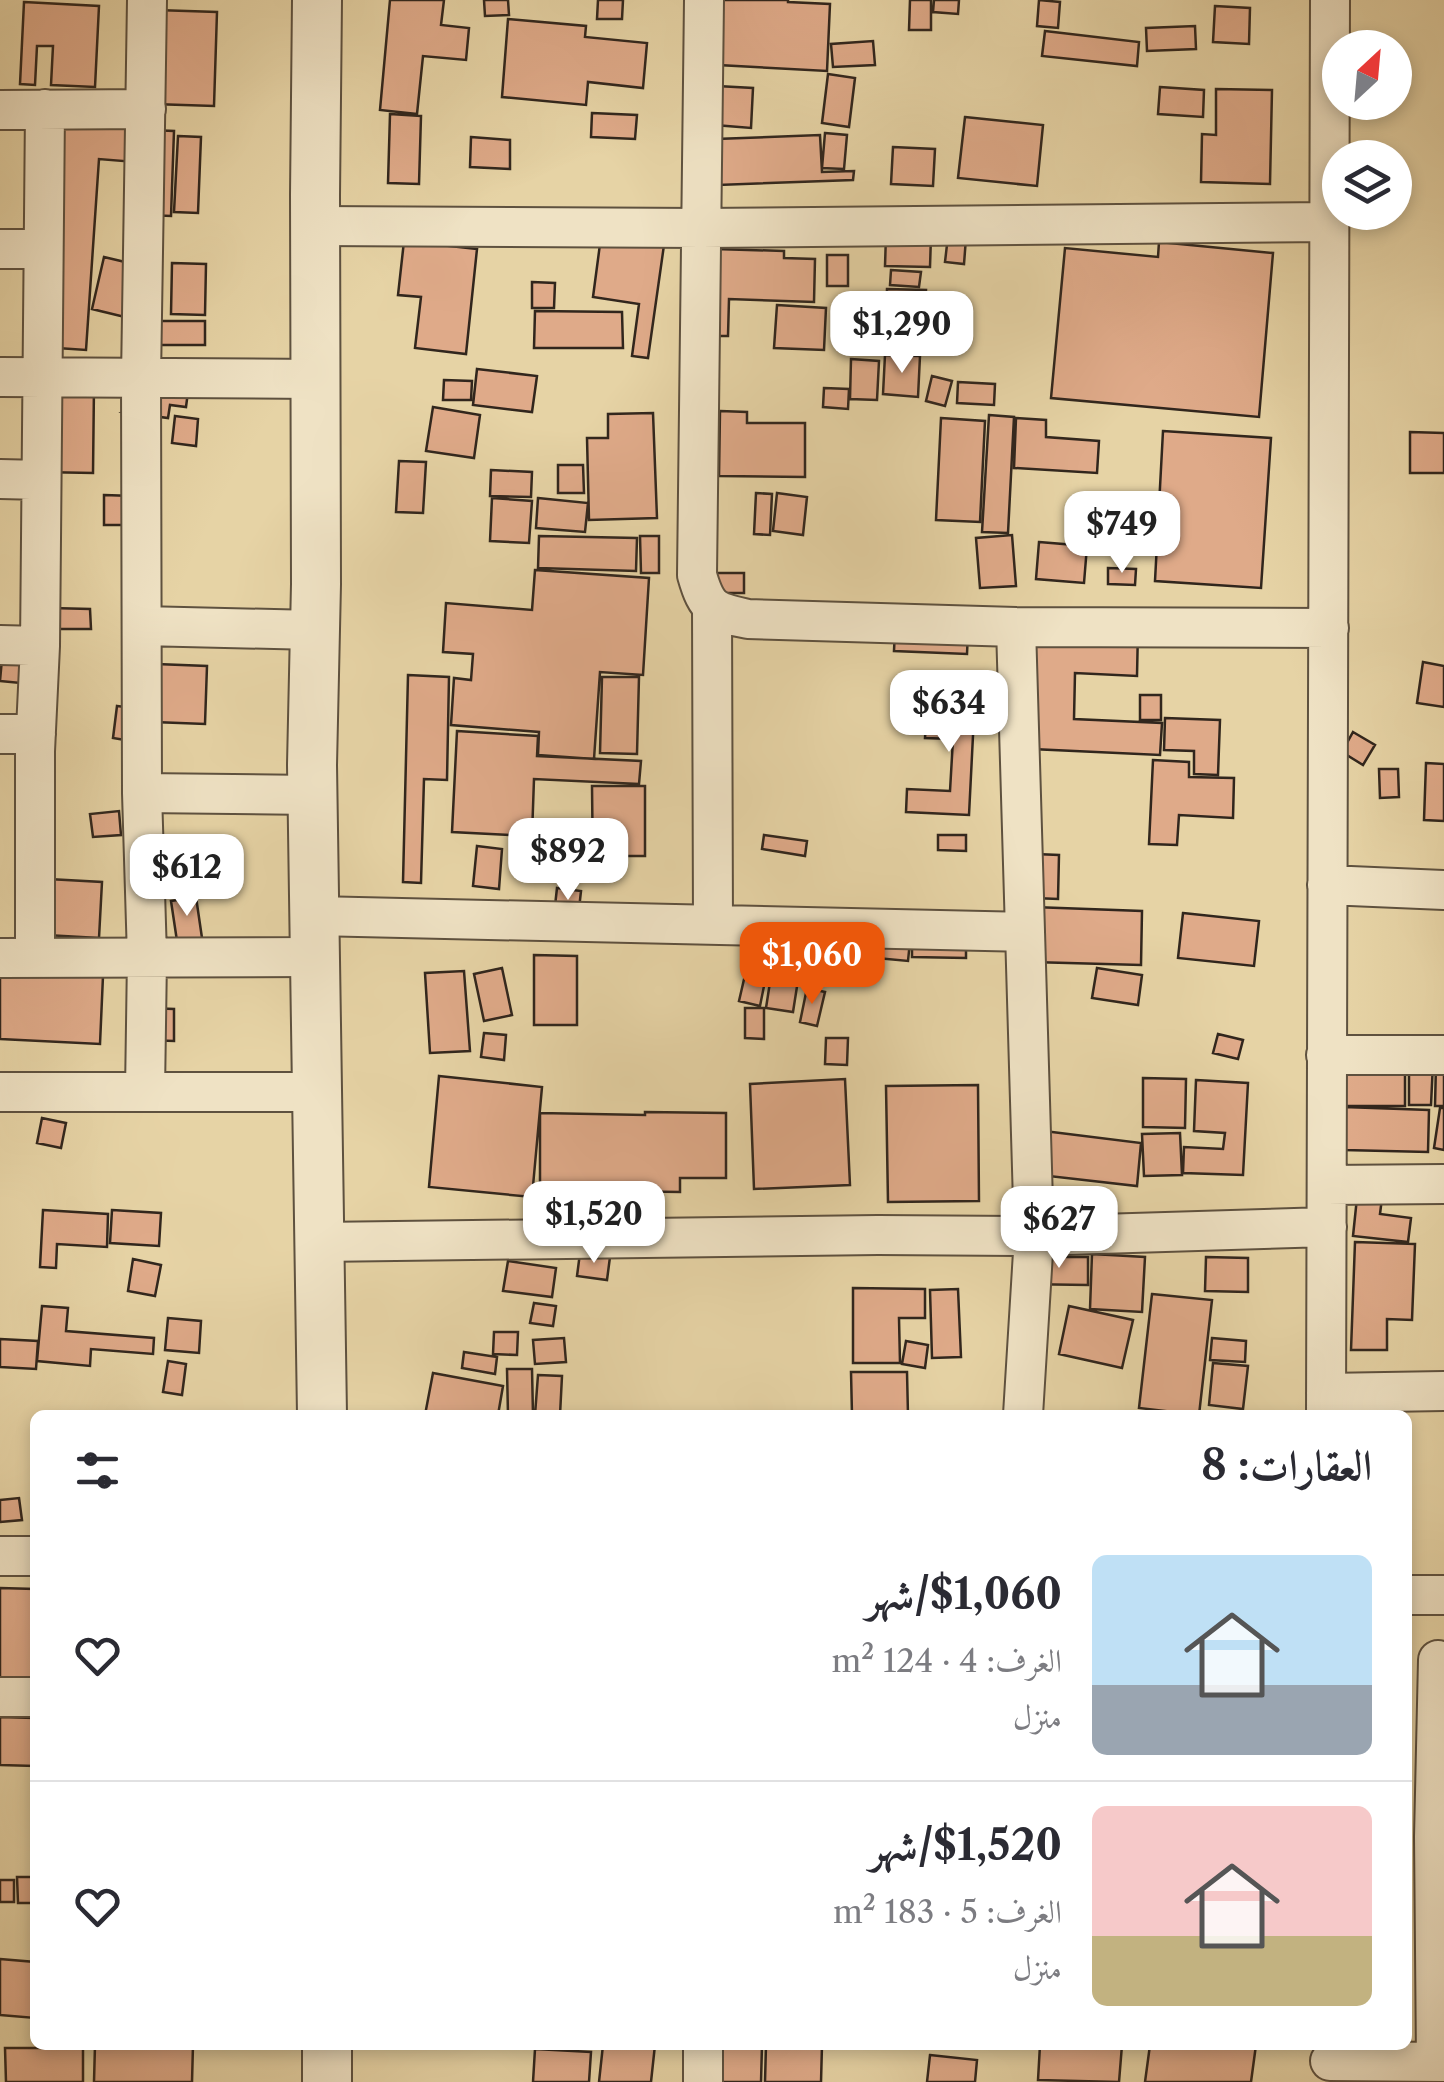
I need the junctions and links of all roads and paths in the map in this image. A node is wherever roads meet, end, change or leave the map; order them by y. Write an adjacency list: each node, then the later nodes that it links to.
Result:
1 (147, 0): 6 (street)
2 (317, 0): 10 (street)
3 (704, 0): 11 (street)
4 (1330, 0): 8 (street)
5 (45, 109): 6 (street); 7 (street); 13 (street)
6 (146, 109): 17 (street)
7 (0, 110)
8 (1330, 140)
9 (1322, 222): 11 (street)
10 (315, 226): 11 (street); 18 (street)
11 (702, 228): 21 (street)
12 (1330, 230): 24 (street)
13 (43, 248): 14 (street); 16 (street)
14 (0, 250)
15 (0, 377): 16 (street)
16 (42, 377): 17 (street); 20 (street)
17 (141, 378): 18 (street); 22 (street)
18 (317, 379): 25 (street)
19 (0, 480): 20 (street)
20 (41, 480): 27 (street)
21 (712, 608): 23 (street); 33 (street)
22 (142, 626): 25 (street); 29 (street)
23 (1016, 627): 24 (street); 34 (street)
24 (1329, 628): 31 (street)
25 (315, 630): 30 (street)
26 (0, 645): 27 (street)
27 (40, 646): 28 (street)
28 (18, 734): 36 (street)
29 (142, 793): 30 (street); 37 (street)
30 (313, 795): 35 (street)
31 (1327, 886): 32 (street); 38 (street)
32 (1444, 890)
33 (713, 926): 34 (street); 35 (street)
34 (1025, 932): 46 (street)
35 (315, 936): 37 (street); 42 (street)
36 (18, 958): 37 (street)
37 (147, 958): 41 (street)
38 (1326, 1055): 39 (street); 44 (street)
39 (1444, 1055)
40 (0, 1092): 41 (street)
41 (145, 1092): 42 (street)
42 (316, 1092): 47 (street)
43 (1444, 1184): 44 (street)
44 (1326, 1185): 45 (street)
45 (1326, 1227): 46 (street); 49 (street)
46 (1034, 1236): 47 (street); 51 (street)
47 (318, 1242): 50 (street)
48 (1444, 1391): 49 (street)
49 (1326, 1404)
50 (322, 1410)
51 (1023, 1410)
52 (0, 1556): 53 (street)
53 (30, 1556)
54 (1412, 1595): 55 (street)
55 (1444, 1595)
56 (1430, 1660): 59 (street)
57 (0, 1697): 58 (street)
58 (30, 1697)
59 (1439, 1837): 62 (street)
60 (327, 2050): 64 (street)
61 (704, 2050): 65 (street)
62 (1440, 2062): 63 (street)
63 (1331, 2063)
64 (327, 2082)
65 (703, 2082)

